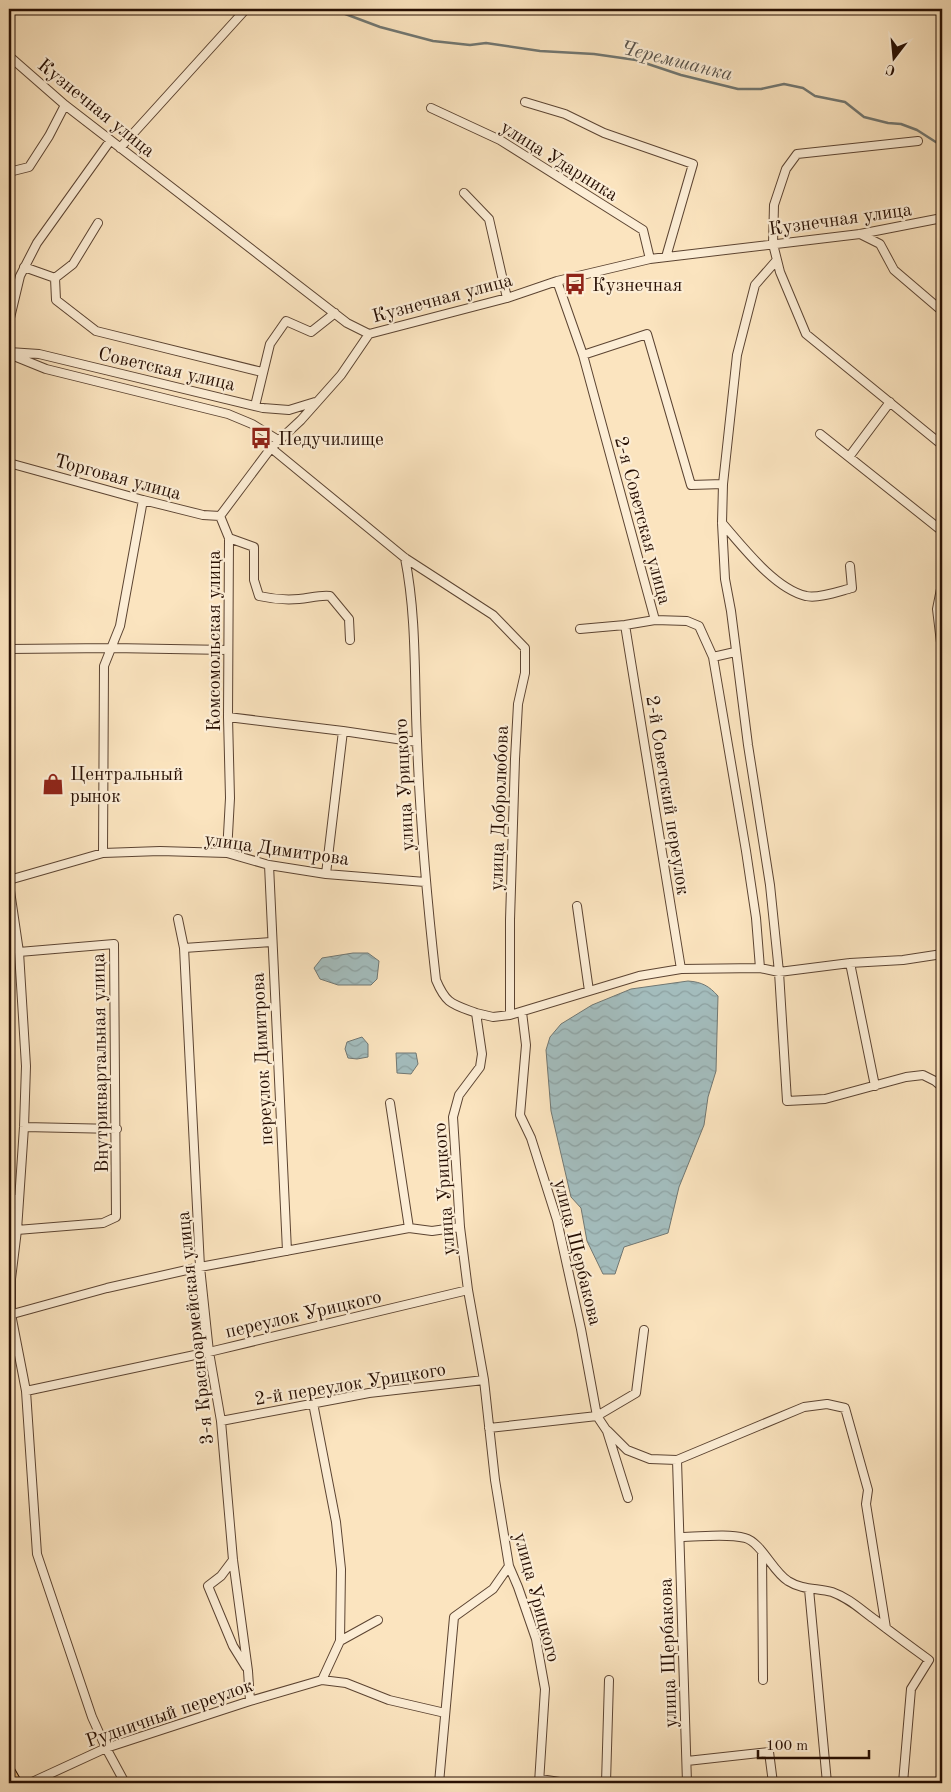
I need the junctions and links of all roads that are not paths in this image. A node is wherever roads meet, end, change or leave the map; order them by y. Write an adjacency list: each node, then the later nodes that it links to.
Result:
1 (246, 9): 8 (street)
2 (9, 56): 4 (street, Кузнечная улица)
3 (524, 102): 15 (street)
4 (65, 105): 6 (street, Кузнечная улица); 9 (street)
5 (431, 108): 16 (street, улица Ударника)
6 (110, 141): 8 (street, Кузнечная улица); 18 (street)
7 (918, 141): 14 (street)
8 (120, 148): 23 (street, Кузнечная улица)
9 (9, 172)
10 (464, 193): 21 (street)
11 (942, 218): 13 (street, Кузнечная улица)
12 (98, 223): 19 (street)
13 (860, 234): 14 (street, Кузнечная улица); 22 (street)
14 (773, 244): 15 (street, Кузнечная улица); 17 (street)
15 (666, 257): 16 (street, Кузнечная улица)
16 (650, 259): 20 (street, Кузнечная улица)
17 (776, 261): 30 (street); 38 (street)
18 (24, 267): 19 (street); 24 (street)
19 (55, 278): 28 (street)
20 (557, 280): 21 (street, Кузнечная улица); 27 (street, 2-я Советская улица)
21 (507, 298): 25 (street, Кузнечная улица)
22 (942, 311)
23 (334, 313): 25 (street, Кузнечная улица); 28 (street)
24 (9, 322)
25 (370, 334): 29 (street)
26 (9, 353): 31 (street, Советская улица); 33 (street, Советская улица)
27 (583, 355): 38 (street); 47 (street, 2-я Советская улица)
28 (262, 372): 31 (street)
29 (317, 401): 31 (street, Советская улица); 33 (street)
30 (890, 402): 34 (street); 36 (street)
31 (256, 406)
32 (820, 434): 36 (street)
33 (278, 440): 35 (street)
34 (942, 445)
35 (271, 448): 40 (street); 44 (street)
36 (849, 457): 42 (street)
37 (9, 463): 39 (street, Торговая улица)
38 (723, 484): 41 (street)
39 (143, 500): 40 (street, Торговая улица); 51 (street)
40 (220, 516): 43 (street, Комсомольская улица)
41 (722, 523): 45 (street); 55 (street)
42 (942, 531)
43 (229, 538): 50 (street); 53 (street, Комсомольская улица)
44 (405, 558): 59 (street, улица Урицкого); 80 (street, улица Добролюбова)
45 (850, 566)
46 (942, 584): 54 (street)
47 (655, 620): 48 (street); 56 (street, 2-я Советская улица)
48 (625, 625): 49 (street); 75 (street, 2-й Советский переулок)
49 (580, 628)
50 (350, 640)
51 (112, 648): 52 (street); 53 (street); 61 (street)
52 (9, 649)
53 (228, 650): 57 (street, Комсомольская улица)
54 (942, 651)
55 (735, 652): 56 (street); 76 (street)
56 (713, 657): 74 (street, 2-я Советская улица)
57 (228, 717): 58 (street); 60 (street, Комсомольская улица)
58 (343, 730): 59 (street); 63 (street)
59 (417, 742): 65 (street, улица Урицкого)
60 (226, 853): 61 (street, улица Димитрова); 62 (street, улица Димитрова)
61 (103, 854): 64 (street, улица Димитрова)
62 (269, 865): 63 (street, улица Димитрова); 69 (street, переулок Димитрова)
63 (326, 874): 65 (street, улица Димитрова)
64 (9, 880)
65 (425, 882): 79 (street, улица Урицкого)
66 (9, 884): 71 (street)
67 (577, 906): 77 (street)
68 (178, 919): 70 (street, 3-я Красноармейская улица)
69 (271, 942): 70 (street); 91 (street, переулок Димитрова)
70 (184, 948): 92 (street, 3-я Красноармейская улица)
71 (19, 952): 84 (street); 85 (street, Внутриквартальная улица)
72 (942, 954): 73 (street)
73 (850, 963): 76 (street); 81 (street)
74 (760, 968): 75 (street); 76 (street)
75 (681, 970): 77 (street)
76 (778, 972): 81 (street)
77 (588, 990): 78 (street)
78 (522, 1012): 80 (street); 100 (street, улица Щербакова)
79 (476, 1013): 80 (street); 88 (street, улица Урицкого)
80 (510, 1016)
81 (875, 1086): 82 (street)
82 (942, 1087)
83 (390, 1103): 89 (street)
84 (24, 1127): 85 (street); 87 (street)
85 (116, 1129): 90 (street, Внутриквартальная улица)
86 (9, 1199): 87 (street)
87 (19, 1199): 90 (street)
88 (460, 1227): 89 (street); 93 (street, улица Урицкого)
89 (409, 1228): 91 (street)
90 (17, 1230): 94 (street)
91 (287, 1251): 92 (street)
92 (200, 1267): 94 (street); 96 (street, 3-я Красноармейская улица)
93 (468, 1290): 96 (street, переулок Урицкого); 97 (street, улица Урицкого)
94 (10, 1314): 98 (street)
95 (644, 1330): 100 (street)
96 (209, 1352): 98 (street, переулок Урицкого); 101 (street, 3-я Красноармейская улица)
97 (484, 1380): 99 (street, 2-й переулок Урицкого); 102 (street, улица Урицкого)
98 (26, 1391): 120 (street)
99 (313, 1403): 101 (street, 2-й переулок Урицкого); 113 (street)
100 (597, 1416): 102 (street); 103 (street, улица Щербакова)
101 (221, 1421): 108 (street, 3-я Красноармейская улица)
102 (489, 1428): 109 (street, улица Урицкого)
103 (607, 1431): 104 (street); 105 (street, улица Щербакова)
104 (677, 1460): 106 (street, улица Щербакова); 112 (street)
105 (628, 1498)
106 (680, 1537): 107 (street); 121 (street, улица Щербакова)
107 (762, 1552): 110 (street); 117 (street)
108 (233, 1560): 114 (street, 3-я Красноармейская улица); 114 (street)
109 (509, 1566): 119 (street); 123 (street, улица Урицкого)
110 (809, 1589): 112 (street); 132 (street)
111 (378, 1620): 113 (street)
112 (886, 1628): 133 (street)
113 (340, 1641): 115 (street)
114 (248, 1670): 118 (street, 3-я Красноармейская улица)
115 (322, 1680): 118 (street, Рудничный переулок); 119 (street, Рудничный переулок)
116 (609, 1680): 129 (street)
117 (763, 1680)
118 (250, 1701): 120 (street, Рудничный переулок)
119 (445, 1713): 127 (street)
120 (106, 1748): 125 (street, Рудничный переулок); 126 (street)
121 (686, 1761): 130 (street, улица Щербакова); 131 (street)
122 (9, 1769): 124 (main road)
123 (539, 1781): 128 (street)
124 (17, 1783)
125 (30, 1783)
126 (125, 1783)
127 (439, 1783)
128 (566, 1783)
129 (606, 1783)
130 (687, 1783)
131 (773, 1783)
132 (827, 1783)
133 (903, 1783)

